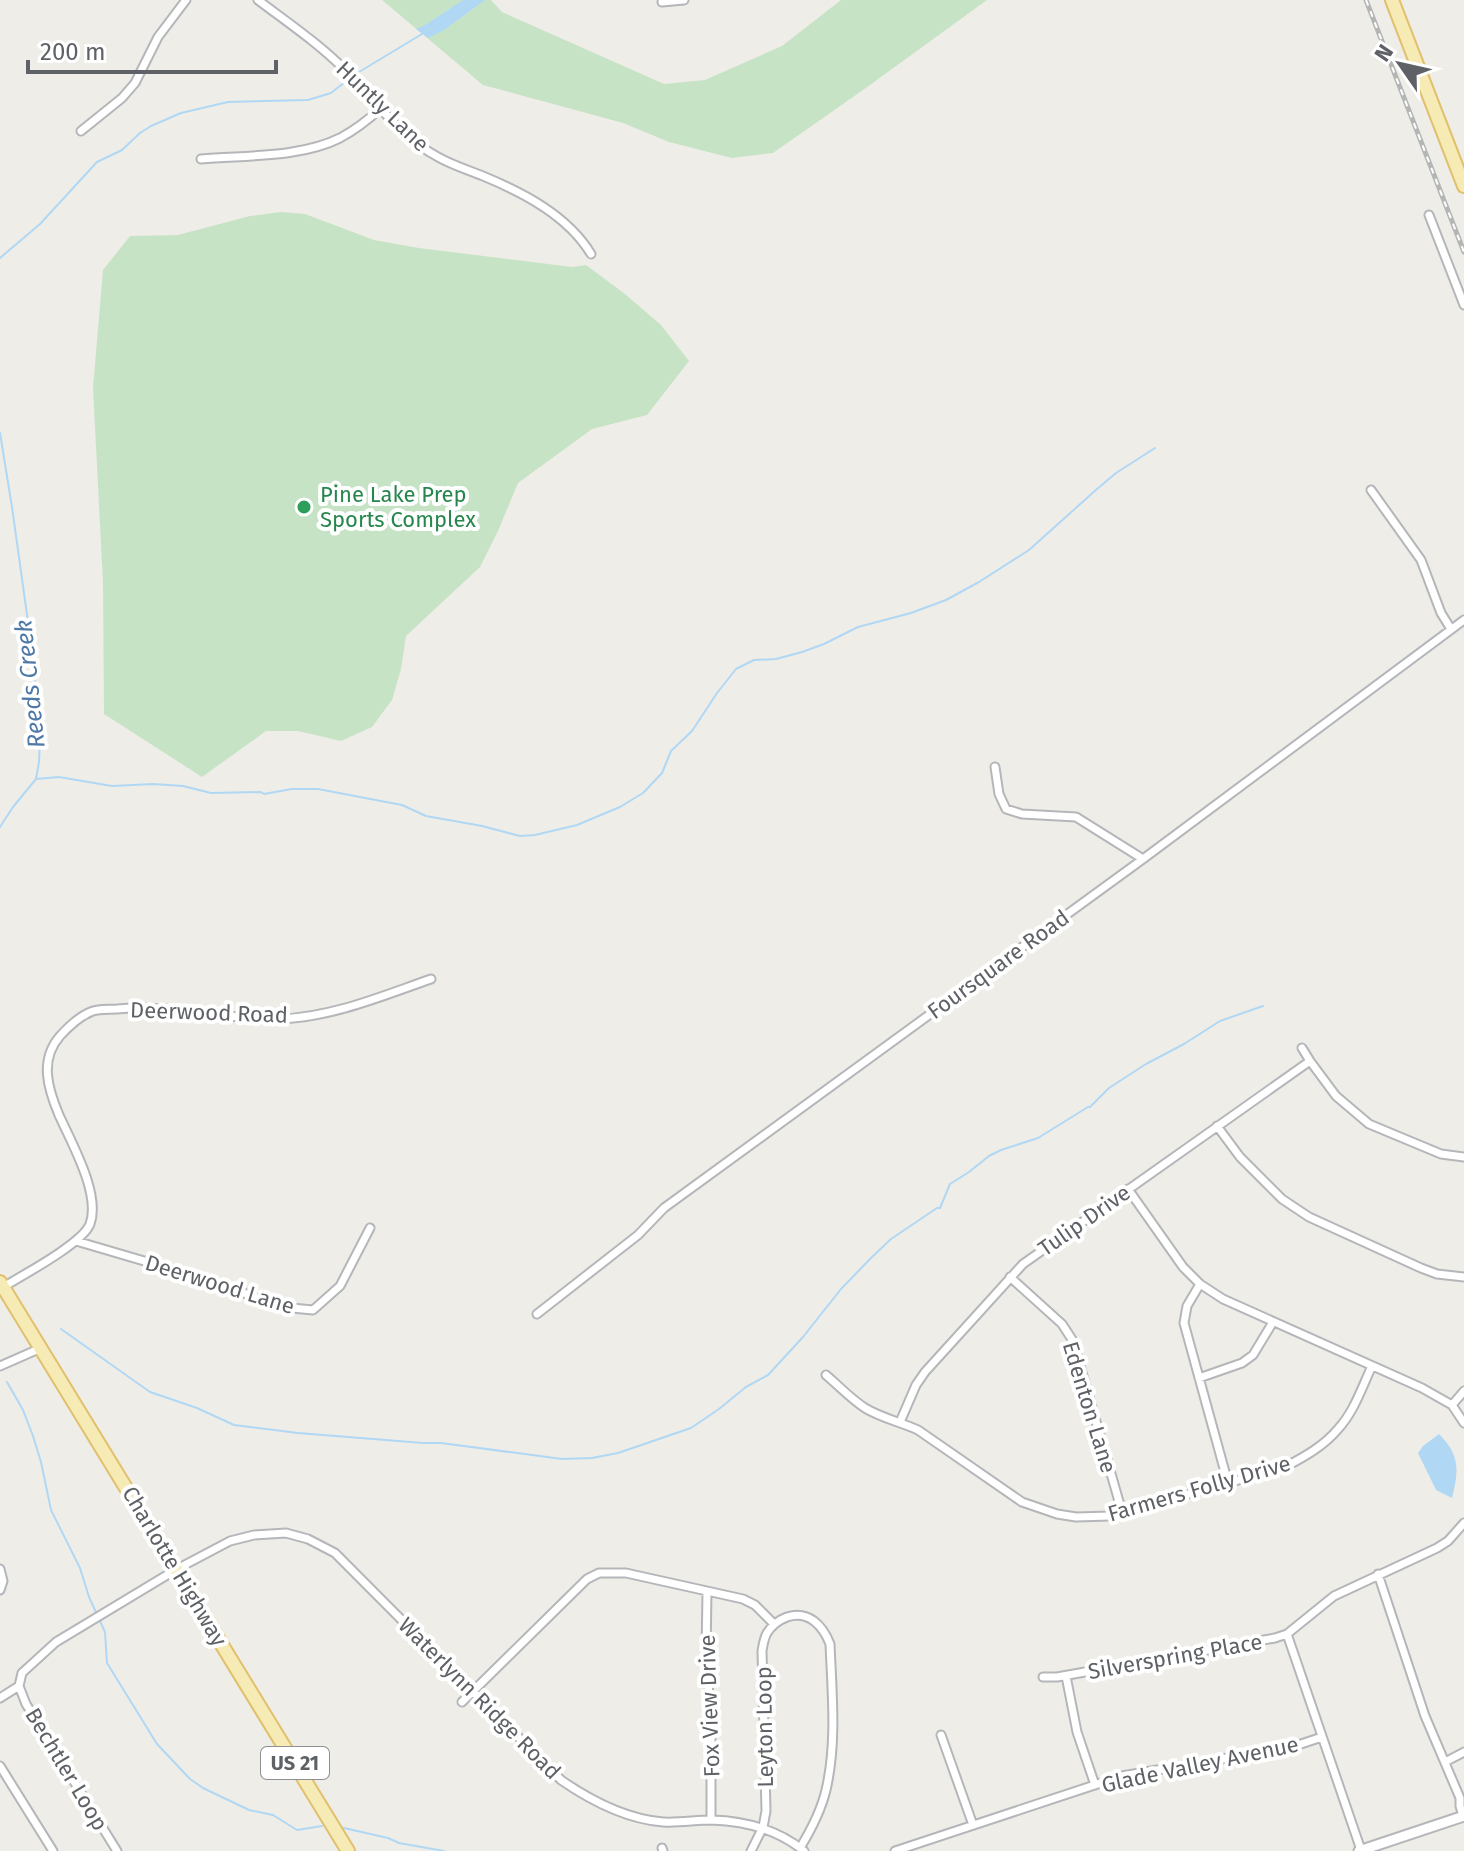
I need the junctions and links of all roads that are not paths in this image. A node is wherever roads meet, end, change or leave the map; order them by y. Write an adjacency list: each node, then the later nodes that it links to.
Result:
1 (186, 0): 7 (street)
2 (258, 0): 6 (street, Huntly Lane)
3 (684, 0): 5 (street)
4 (1392, 0): 9 (main road)
5 (662, 2)
6 (381, 108): 8 (street); 11 (street, Huntly Lane)
7 (81, 131)
8 (201, 159)
9 (1464, 186)
10 (1429, 215): 12 (street)
11 (591, 254)
12 (1464, 305)
13 (1371, 490): 15 (street)
14 (1464, 620): 15 (street, Foursquare Road)
15 (1451, 629): 17 (street, Foursquare Road)
16 (995, 767): 17 (street)
17 (1143, 859): 30 (street, Foursquare Road)
18 (431, 979): 25 (street, Deerwood Road)
19 (1302, 1048): 20 (street)
20 (1310, 1061): 21 (street, Tulip Drive); 22 (street)
21 (1217, 1126): 23 (street, Tulip Drive); 27 (street)
22 (1464, 1157)
23 (1128, 1189): 26 (street, Tulip Drive); 28 (street)
24 (370, 1228): 25 (street, Deerwood Lane)
25 (76, 1241): 29 (street)
26 (1010, 1277): 39 (street, Tulip Drive); 42 (street, Edenton Lane)
27 (1464, 1277)
28 (1200, 1284): 31 (street); 36 (street)
29 (2, 1285): 32 (main road, Charlotte Highway / US 21)
30 (537, 1314)
31 (1273, 1322): 34 (street); 36 (street)
32 (41, 1348): 33 (street); 47 (main road, Charlotte Highway / US 21)
33 (0, 1366)
34 (1372, 1366): 38 (street); 41 (street, Farmers Folly Drive)
35 (826, 1375): 39 (street, Farmers Folly Drive)
36 (1199, 1378): 41 (street)
37 (1464, 1391): 38 (street)
38 (1452, 1405): 40 (street)
39 (900, 1422): 42 (street, Farmers Folly Drive)
40 (1464, 1423)
41 (1228, 1483): 42 (street, Farmers Folly Drive)
42 (1122, 1512)
43 (1464, 1523): 44 (street, Silverspring Place)
44 (1457, 1532): 45 (street); 48 (street, Silverspring Place)
45 (1464, 1538)
46 (0, 1569): 49 (street)
47 (177, 1569): 55 (street, Waterlynn Ridge Road); 56 (street, Waterlynn Ridge Road); 74 (main road, Charlotte Highway / US 21)
48 (1378, 1574): 52 (street, Silverspring Place); 62 (street)
49 (0, 1590)
50 (707, 1591): 51 (street); 56 (street); 67 (street, Fox View Drive)
51 (774, 1624): 69 (street, Leyton Loop); 70 (street)
52 (1287, 1634): 53 (street, Silverspring Place); 60 (street)
53 (1066, 1676): 54 (street, Silverspring Place); 64 (street)
54 (1043, 1677)
55 (19, 1686): 57 (street); 73 (street, Bechtler Loop)
56 (473, 1691): 58 (street); 67 (street, Waterlynn Ridge Road)
57 (0, 1698)
58 (462, 1702)
59 (941, 1735): 68 (street)
60 (1322, 1737): 64 (street, Glade Valley Avenue); 71 (street)
61 (1464, 1752): 62 (street)
62 (1445, 1762): 65 (street)
63 (0, 1766): 72 (street)
64 (1095, 1785): 68 (street, Glade Valley Avenue)
65 (1462, 1799): 66 (street)
66 (1464, 1816): 71 (street)
67 (711, 1820): 69 (street, Waterlynn Ridge Road)
68 (973, 1825): 76 (street, Glade Valley Avenue)
69 (763, 1827): 70 (street, Waterlynn Ridge Road); 75 (street)
70 (802, 1849)
71 (1360, 1850)
72 (53, 1851)
73 (117, 1851)
74 (348, 1851)
75 (751, 1851)
76 (895, 1851)

